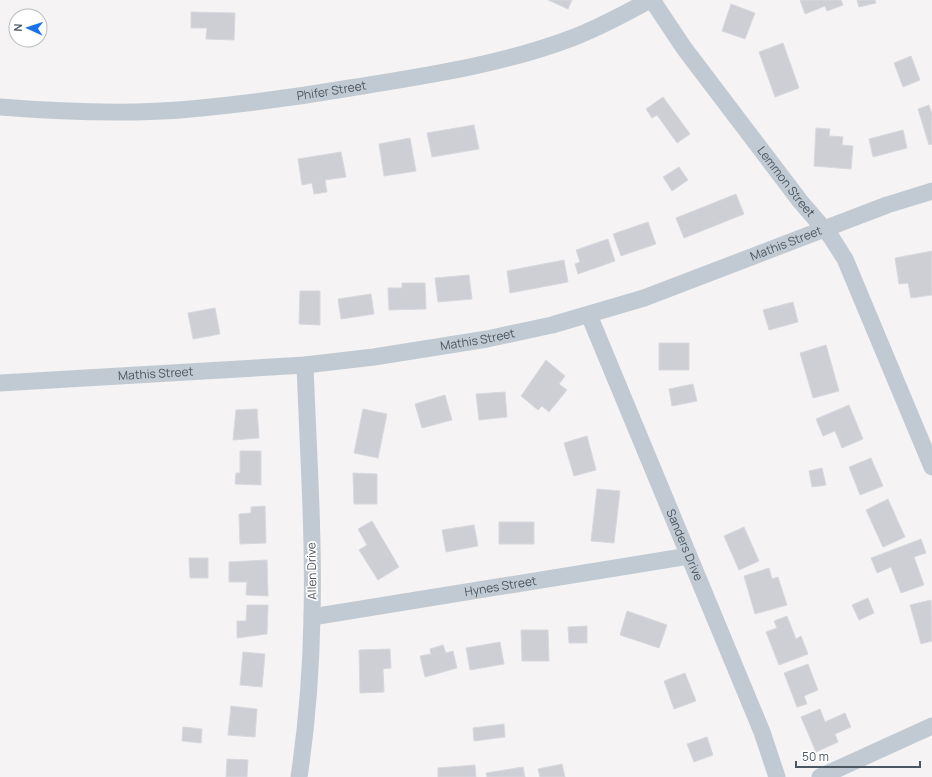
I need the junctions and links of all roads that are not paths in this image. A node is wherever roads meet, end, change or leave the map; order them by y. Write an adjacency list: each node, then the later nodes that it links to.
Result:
1 (651, 0): 2 (street, Phifer Street); 4 (street, Lemmon Street)
2 (0, 107)
3 (932, 191): 4 (street, Mathis Street)
4 (824, 229): 5 (street, Mathis Street); 8 (street, Lemmon Street)
5 (589, 315): 6 (street, Mathis Street); 9 (street, Sanders Drive)
6 (305, 365): 7 (street, Mathis Street); 10 (street, Allen Drive)
7 (0, 383)
8 (932, 467)
9 (689, 556): 10 (street, Hynes Street); 13 (street, Sanders Drive)
10 (312, 617): 12 (street, Allen Drive)
11 (932, 726): 14 (street)
12 (299, 777)
13 (777, 777)
14 (820, 777)

